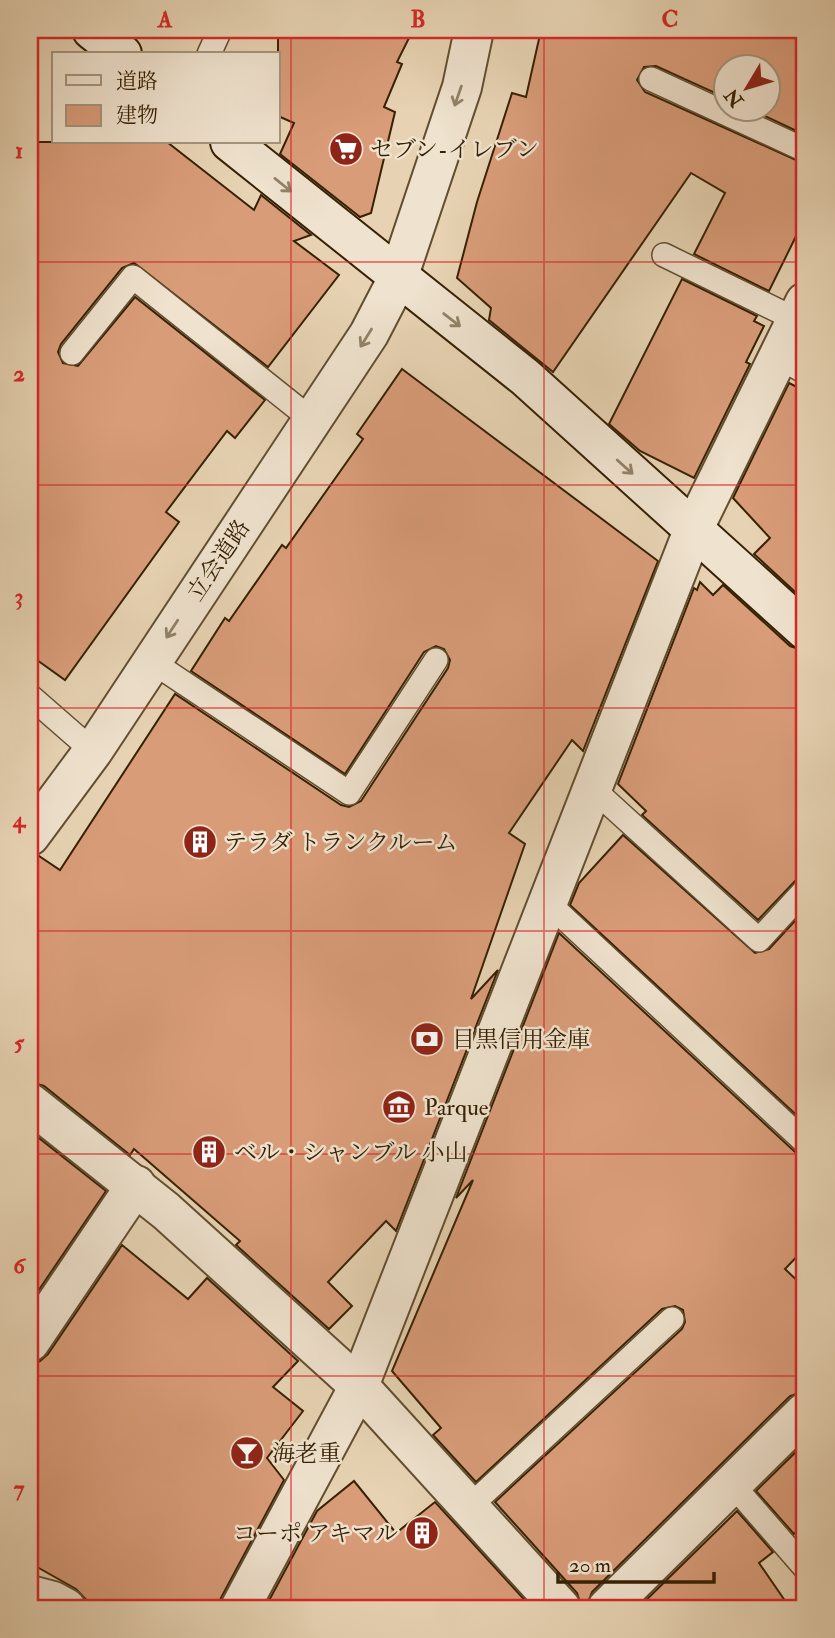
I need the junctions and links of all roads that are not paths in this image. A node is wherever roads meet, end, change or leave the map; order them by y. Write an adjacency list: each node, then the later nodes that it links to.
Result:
1 (92, 30): 4 (street)
2 (220, 30): 5 (lane)
3 (474, 30): 10 (street, 立会道路, one-way to 10)
4 (120, 52)
5 (210, 52)
6 (651, 79): 8 (lane)
7 (232, 144): 10 (street, one-way to 10)
8 (805, 150)
9 (664, 255): 11 (lane)
10 (398, 278): 14 (street, 立会道路, one-way to 14); 15 (street, one-way to 15)
11 (801, 311): 13 (street)
12 (72, 353): 14 (lane)
13 (792, 364): 15 (street)
14 (312, 420): 18 (street, 立会道路, one-way to 18)
15 (694, 528): 16 (street); 21 (street)
16 (805, 630)
17 (436, 660): 18 (lane)
18 (151, 661): 20 (street, 立会道路)
19 (30, 696): 20 (lane)
20 (93, 751): 22 (street, 立会道路)
21 (592, 788): 23 (lane); 24 (street)
22 (30, 836)
23 (805, 890)
24 (547, 902): 26 (lane); 30 (street)
25 (30, 1103): 27 (street)
26 (805, 1142)
27 (136, 1185): 29 (street); 30 (street)
28 (671, 1319): 33 (lane)
29 (30, 1342)
30 (359, 1386): 33 (street); 37 (street)
31 (805, 1412): 32 (street)
32 (732, 1484): 34 (lane); 39 (street)
33 (468, 1507): 38 (street)
34 (805, 1568)
35 (30, 1595): 36 (street)
36 (65, 1608)
37 (240, 1608)
38 (561, 1608)
39 (607, 1608)

